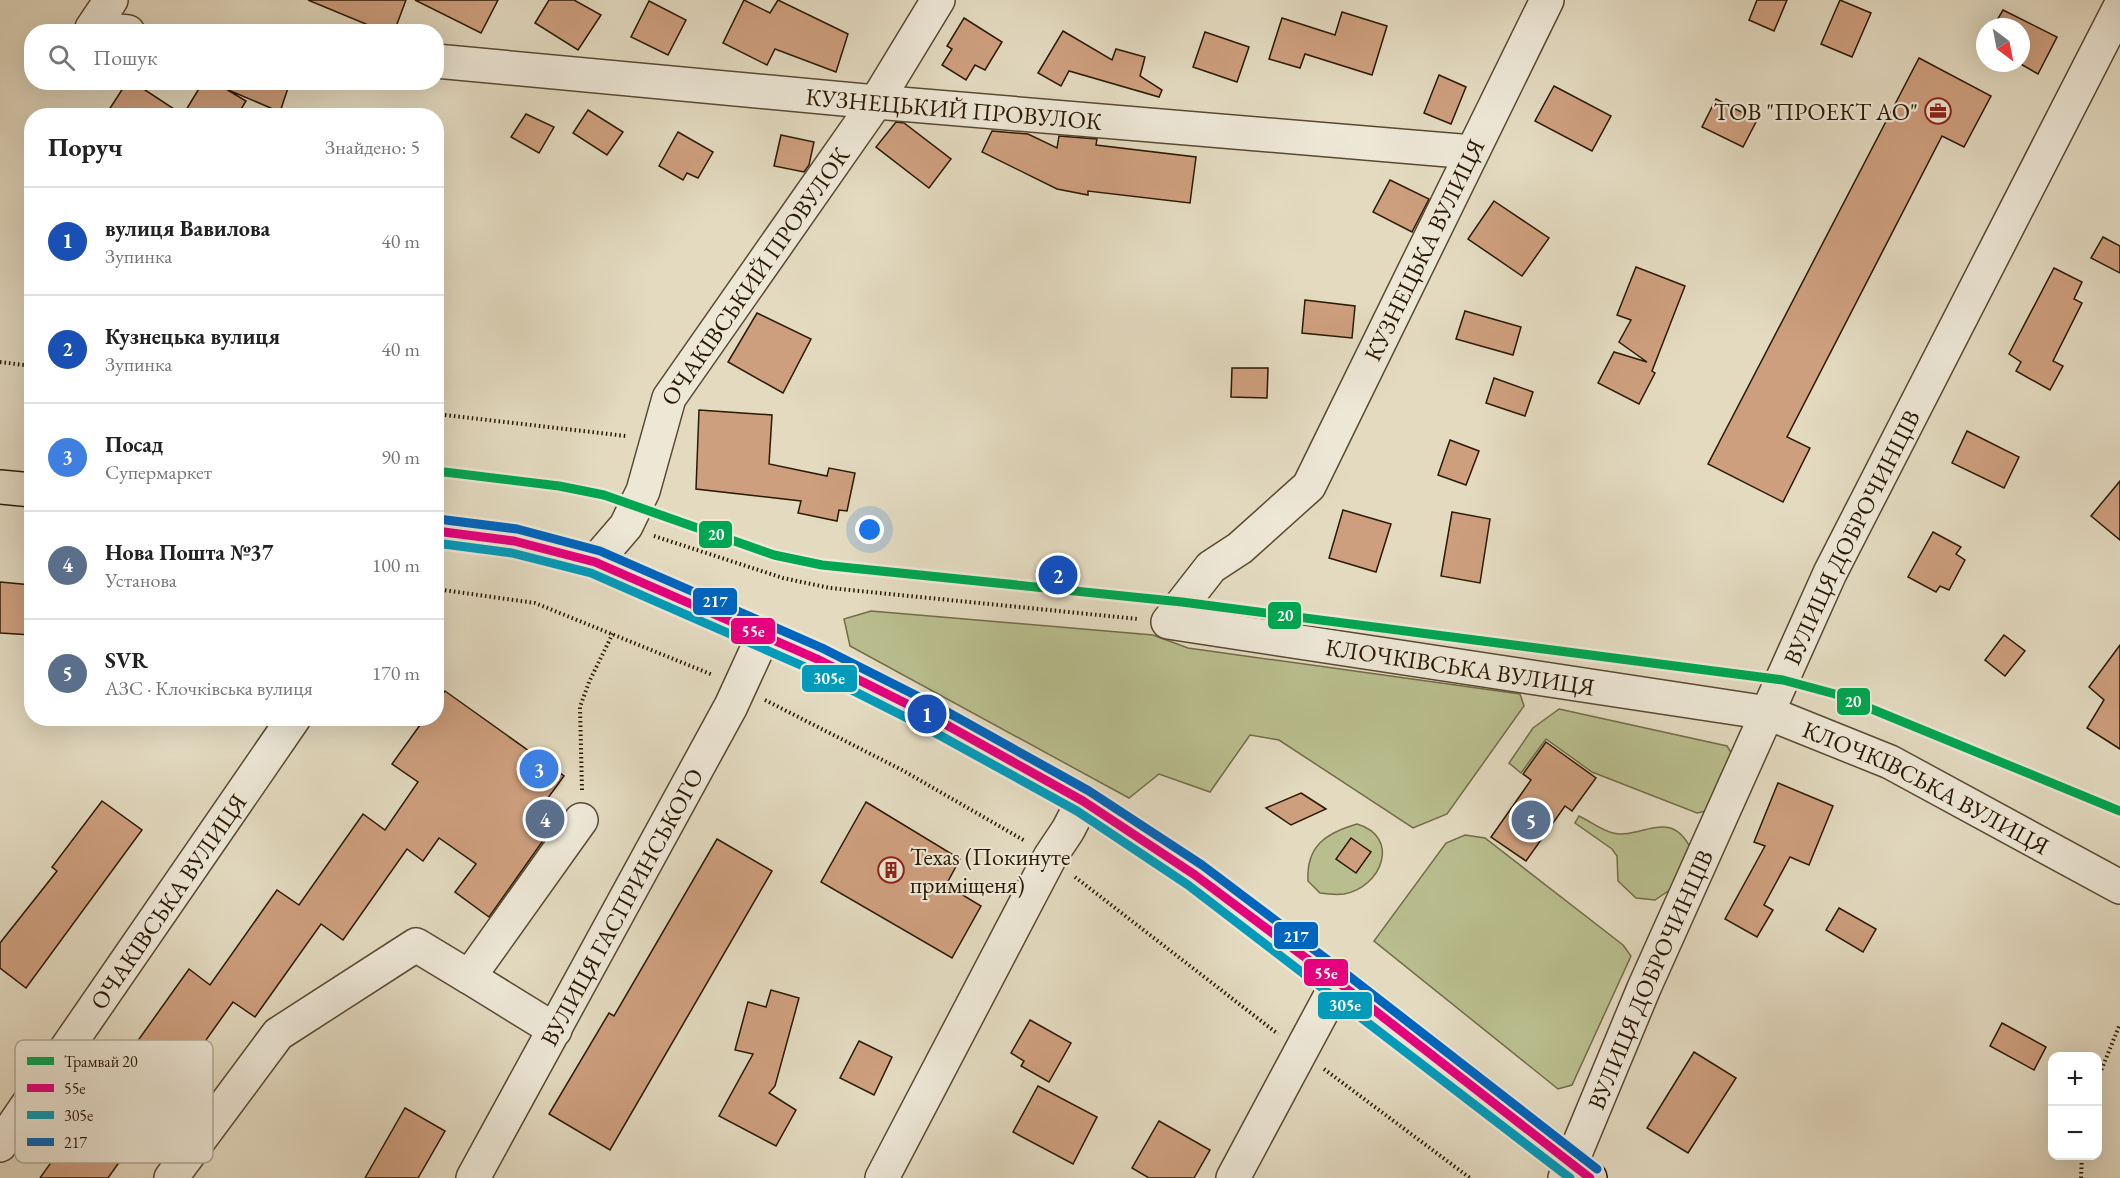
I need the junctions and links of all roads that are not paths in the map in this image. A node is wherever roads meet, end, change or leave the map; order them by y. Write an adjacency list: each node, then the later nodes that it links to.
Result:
1 (111, 0): 5 (street)
2 (938, 0): 7 (street, ОЧАКІВСЬКИЙ ПРОВУЛОК)
3 (1547, 0): 8 (street, КУЗНЕЦЬКА ВУЛИЦЯ)
4 (2120, 7): 15 (street, ВУЛИЦЯ ДОБРОЧИНЦІВ)
5 (95, 24)
6 (444, 62): 7 (street, КУЗНЕЦЬКИЙ ПРОВУЛОК)
7 (876, 102): 8 (street, КУЗНЕЦЬКИЙ ПРОВУЛОК); 12 (street, ОЧАКІВСЬКИЙ ПРОВУЛОК)
8 (1472, 152): 13 (street, КУЗНЕЦЬКА ВУЛИЦЯ)
9 (0, 487): 10 (main road)
10 (24, 489)
11 (444, 532): 12 (main road)
12 (595, 562): 14 (main road)
13 (1168, 622): 15 (street, КЛОЧКІВСЬКА ВУЛИЦЯ)
14 (764, 634): 17 (main road); 22 (street, ВУЛИЦЯ ГАСПРИНСЬКОГО)
15 (1768, 713): 19 (street, КЛОЧКІВСЬКА ВУЛИЦЯ); 28 (street, ВУЛИЦЯ ДОБРОЧИНЦІВ)
16 (288, 726): 23 (street, ОЧАКІВСЬКА ВУЛИЦЯ)
17 (1083, 801): 21 (main road); 31 (street)
18 (581, 820): 20 (street)
19 (2120, 887)
20 (469, 977): 22 (street); 24 (street)
21 (1338, 982): 28 (main road); 32 (street)
22 (555, 1030): 30 (street, ВУЛИЦЯ ГАСПРИНСЬКОГО)
23 (72, 1040)
24 (213, 1121)
25 (15, 1123): 26 (street, ОЧАКІВСЬКА ВУЛИЦЯ)
26 (0, 1145)
27 (182, 1163): 29 (street)
28 (1575, 1173)
29 (171, 1178)
30 (473, 1178)
31 (882, 1178)
32 (1233, 1178)

